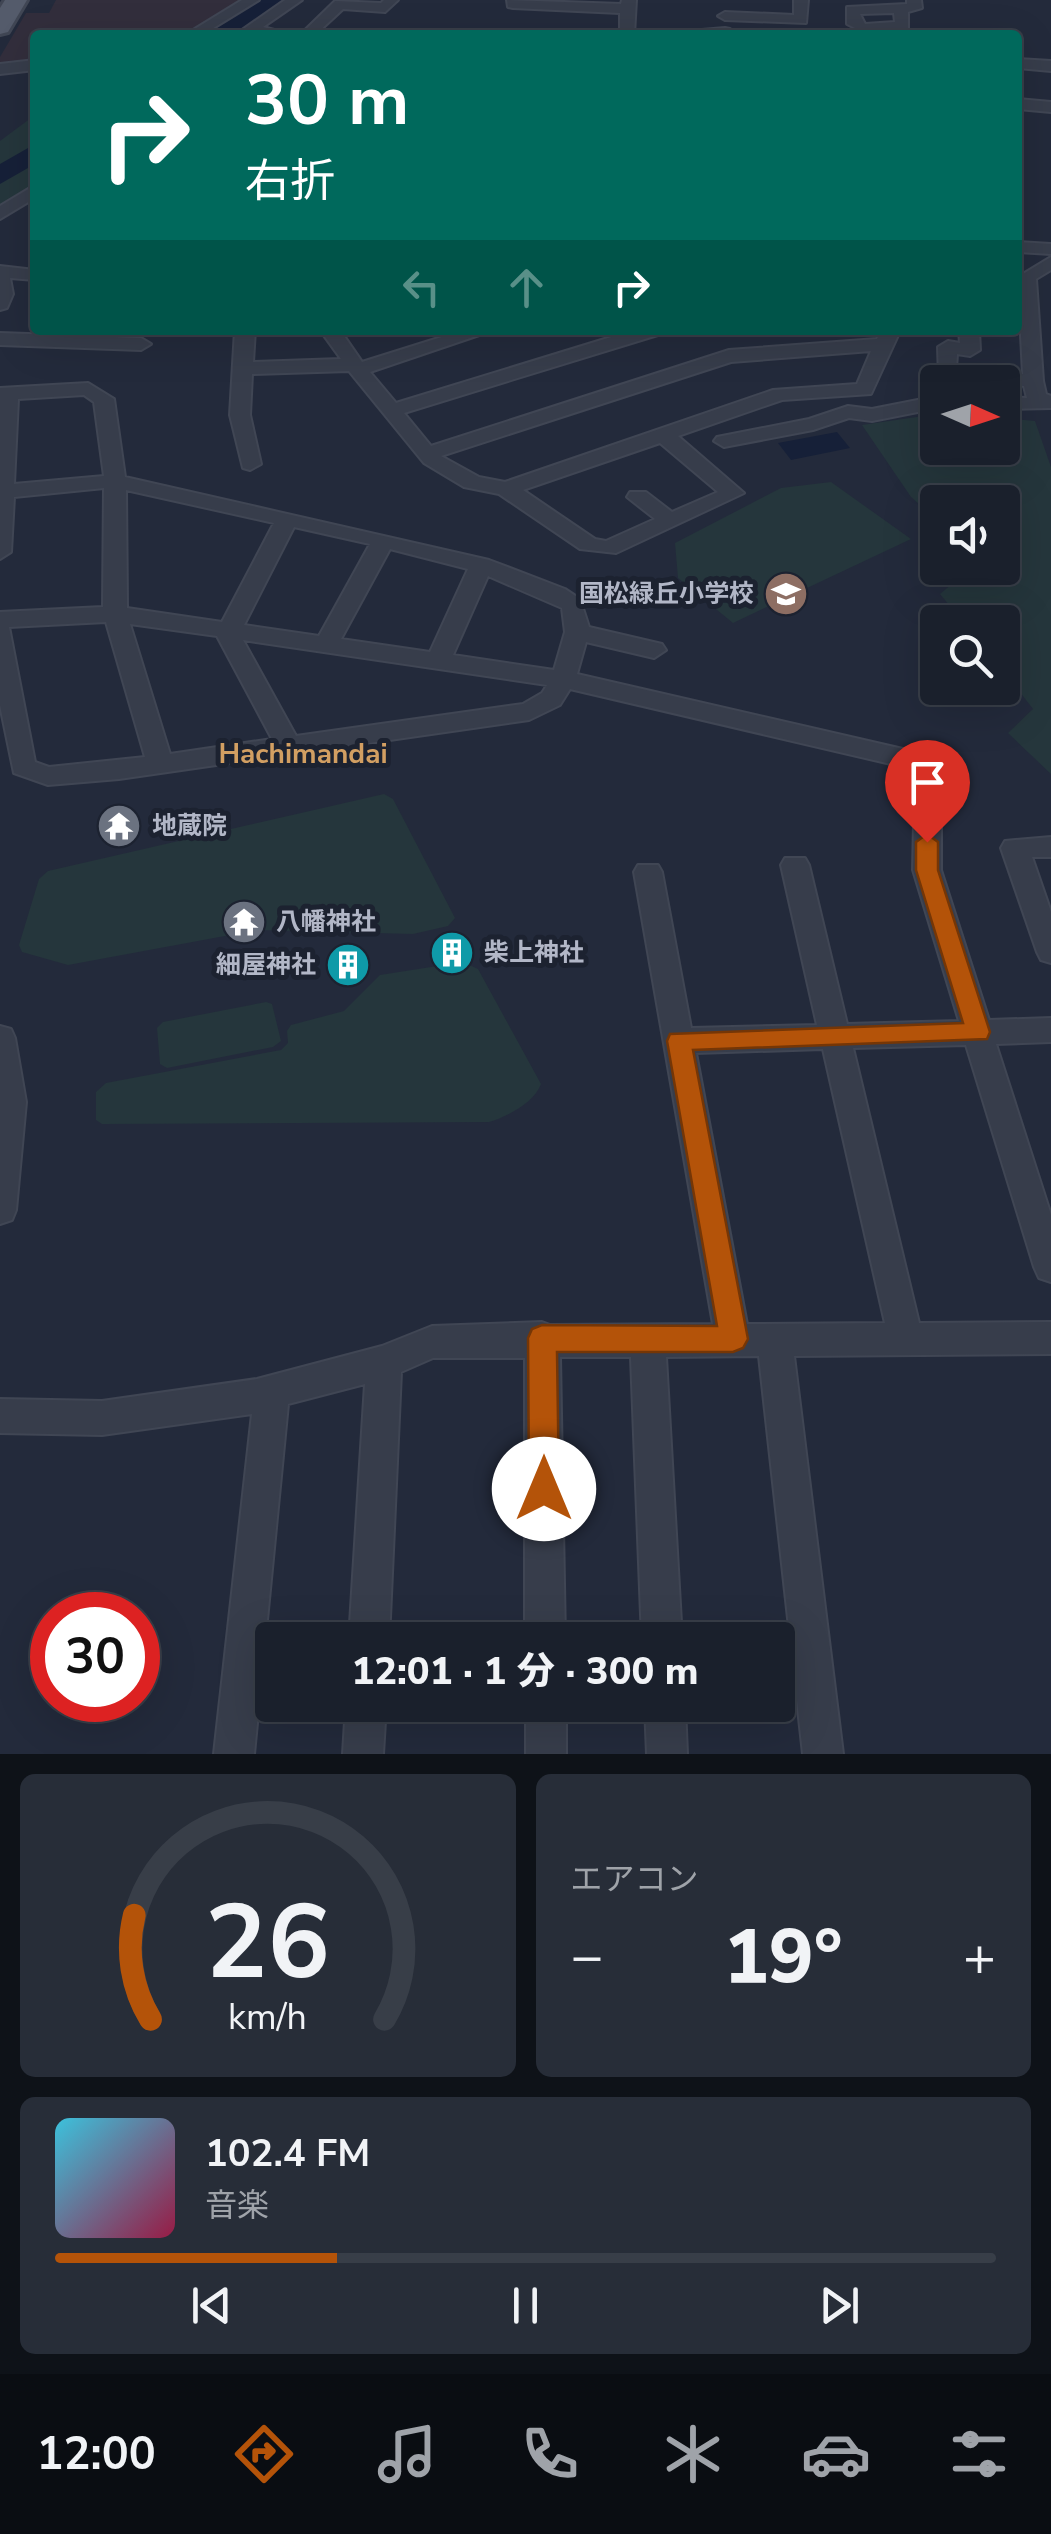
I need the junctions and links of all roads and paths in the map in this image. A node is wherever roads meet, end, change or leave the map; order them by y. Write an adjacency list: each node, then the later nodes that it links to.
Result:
1 (16, 0): 11 (main road)
2 (252, 0): 12 (street)
3 (295, 0): 13 (street)
4 (514, 0): 7 (street)
5 (801, 0): 10 (street)
6 (914, 0): 9 (street)
7 (628, 4): 15 (street)
8 (390, 7): 14 (street)
9 (900, 11)
10 (725, 21)
11 (0, 27)
12 (201, 30)
13 (253, 30)
14 (311, 30)
15 (627, 30)
16 (1022, 64): 18 (street)
17 (30, 66): 19 (street)
18 (1051, 66)
19 (0, 69)
20 (1022, 105): 21 (street)
21 (1049, 109)
22 (30, 193): 23 (street)
23 (0, 214)
24 (1022, 247): 25 (street)
25 (1051, 249)
26 (1051, 262): 29 (street)
27 (0, 274): 28 (street); 31 (street)
28 (30, 275)
29 (1024, 282): 30 (street); 38 (street)
30 (1051, 288)
31 (0, 304)
32 (244, 335): 43 (street)
33 (334, 335): 42 (street)
34 (467, 335): 42 (street)
35 (638, 335): 49 (street)
36 (969, 335): 46 (street)
37 (888, 337): 45 (street); 53 (street)
38 (1028, 337): 40 (street); 46 (street)
39 (0, 339): 41 (street)
40 (1051, 341)
41 (141, 344)
42 (356, 367): 43 (street); 49 (street)
43 (241, 368): 54 (street)
44 (4, 394): 55 (street); 57 (street)
45 (780, 394): 50 (street); 51 (street)
46 (1040, 394): 47 (street)
47 (1020, 404)
48 (920, 406): 50 (street)
49 (391, 411): 53 (street)
50 (812, 424): 52 (street)
51 (662, 434): 56 (street); 60 (street)
52 (724, 442)
53 (427, 454): 56 (street)
54 (250, 464)
55 (115, 482): 57 (street); 59 (street); 64 (street)
56 (506, 489): 60 (street)
57 (2, 492): 62 (street)
58 (638, 498): 60 (street)
59 (286, 520): 61 (street); 68 (street)
60 (671, 521)
61 (383, 540): 63 (street); 69 (street)
62 (0, 552)
63 (481, 565): 67 (street); 71 (street)
64 (115, 614): 65 (street); 68 (street); 74 (street)
65 (0, 620)
66 (0, 632): 74 (street)
67 (576, 632): 70 (street); 72 (street)
68 (228, 634): 69 (street); 73 (street)
69 (327, 643): 71 (street)
70 (654, 650)
71 (438, 661): 72 (street)
72 (563, 679): 73 (street); 80 (street)
73 (288, 745): 74 (street)
74 (160, 764)
75 (1051, 847): 78 (street)
76 (796, 865): 81 (street)
77 (648, 872): 83 (street)
78 (1051, 952)
79 (1051, 1030): 80 (street)
80 (978, 1032): 81 (street); 85 (street)
81 (838, 1036): 83 (street); 86 (street)
82 (1, 1040): 84 (street)
83 (679, 1041): 90 (street)
84 (0, 1210)
85 (1051, 1267)
86 (905, 1337): 88 (street); 91 (street)
87 (542, 1338): 89 (street); 92 (street); 96 (street)
88 (1051, 1338)
89 (648, 1339): 90 (street); 97 (street)
90 (733, 1339): 91 (street)
91 (775, 1340): 105 (street)
92 (384, 1362): 93 (street); 95 (street)
93 (272, 1392): 94 (street); 101 (street)
94 (0, 1416)
95 (370, 1622)
96 (545, 1622)
97 (661, 1622)
98 (365, 1722): 102 (street)
99 (546, 1722): 103 (street)
100 (666, 1722): 104 (street)
101 (234, 1754)
102 (363, 1754)
103 (546, 1754)
104 (667, 1754)
105 (824, 1754)

